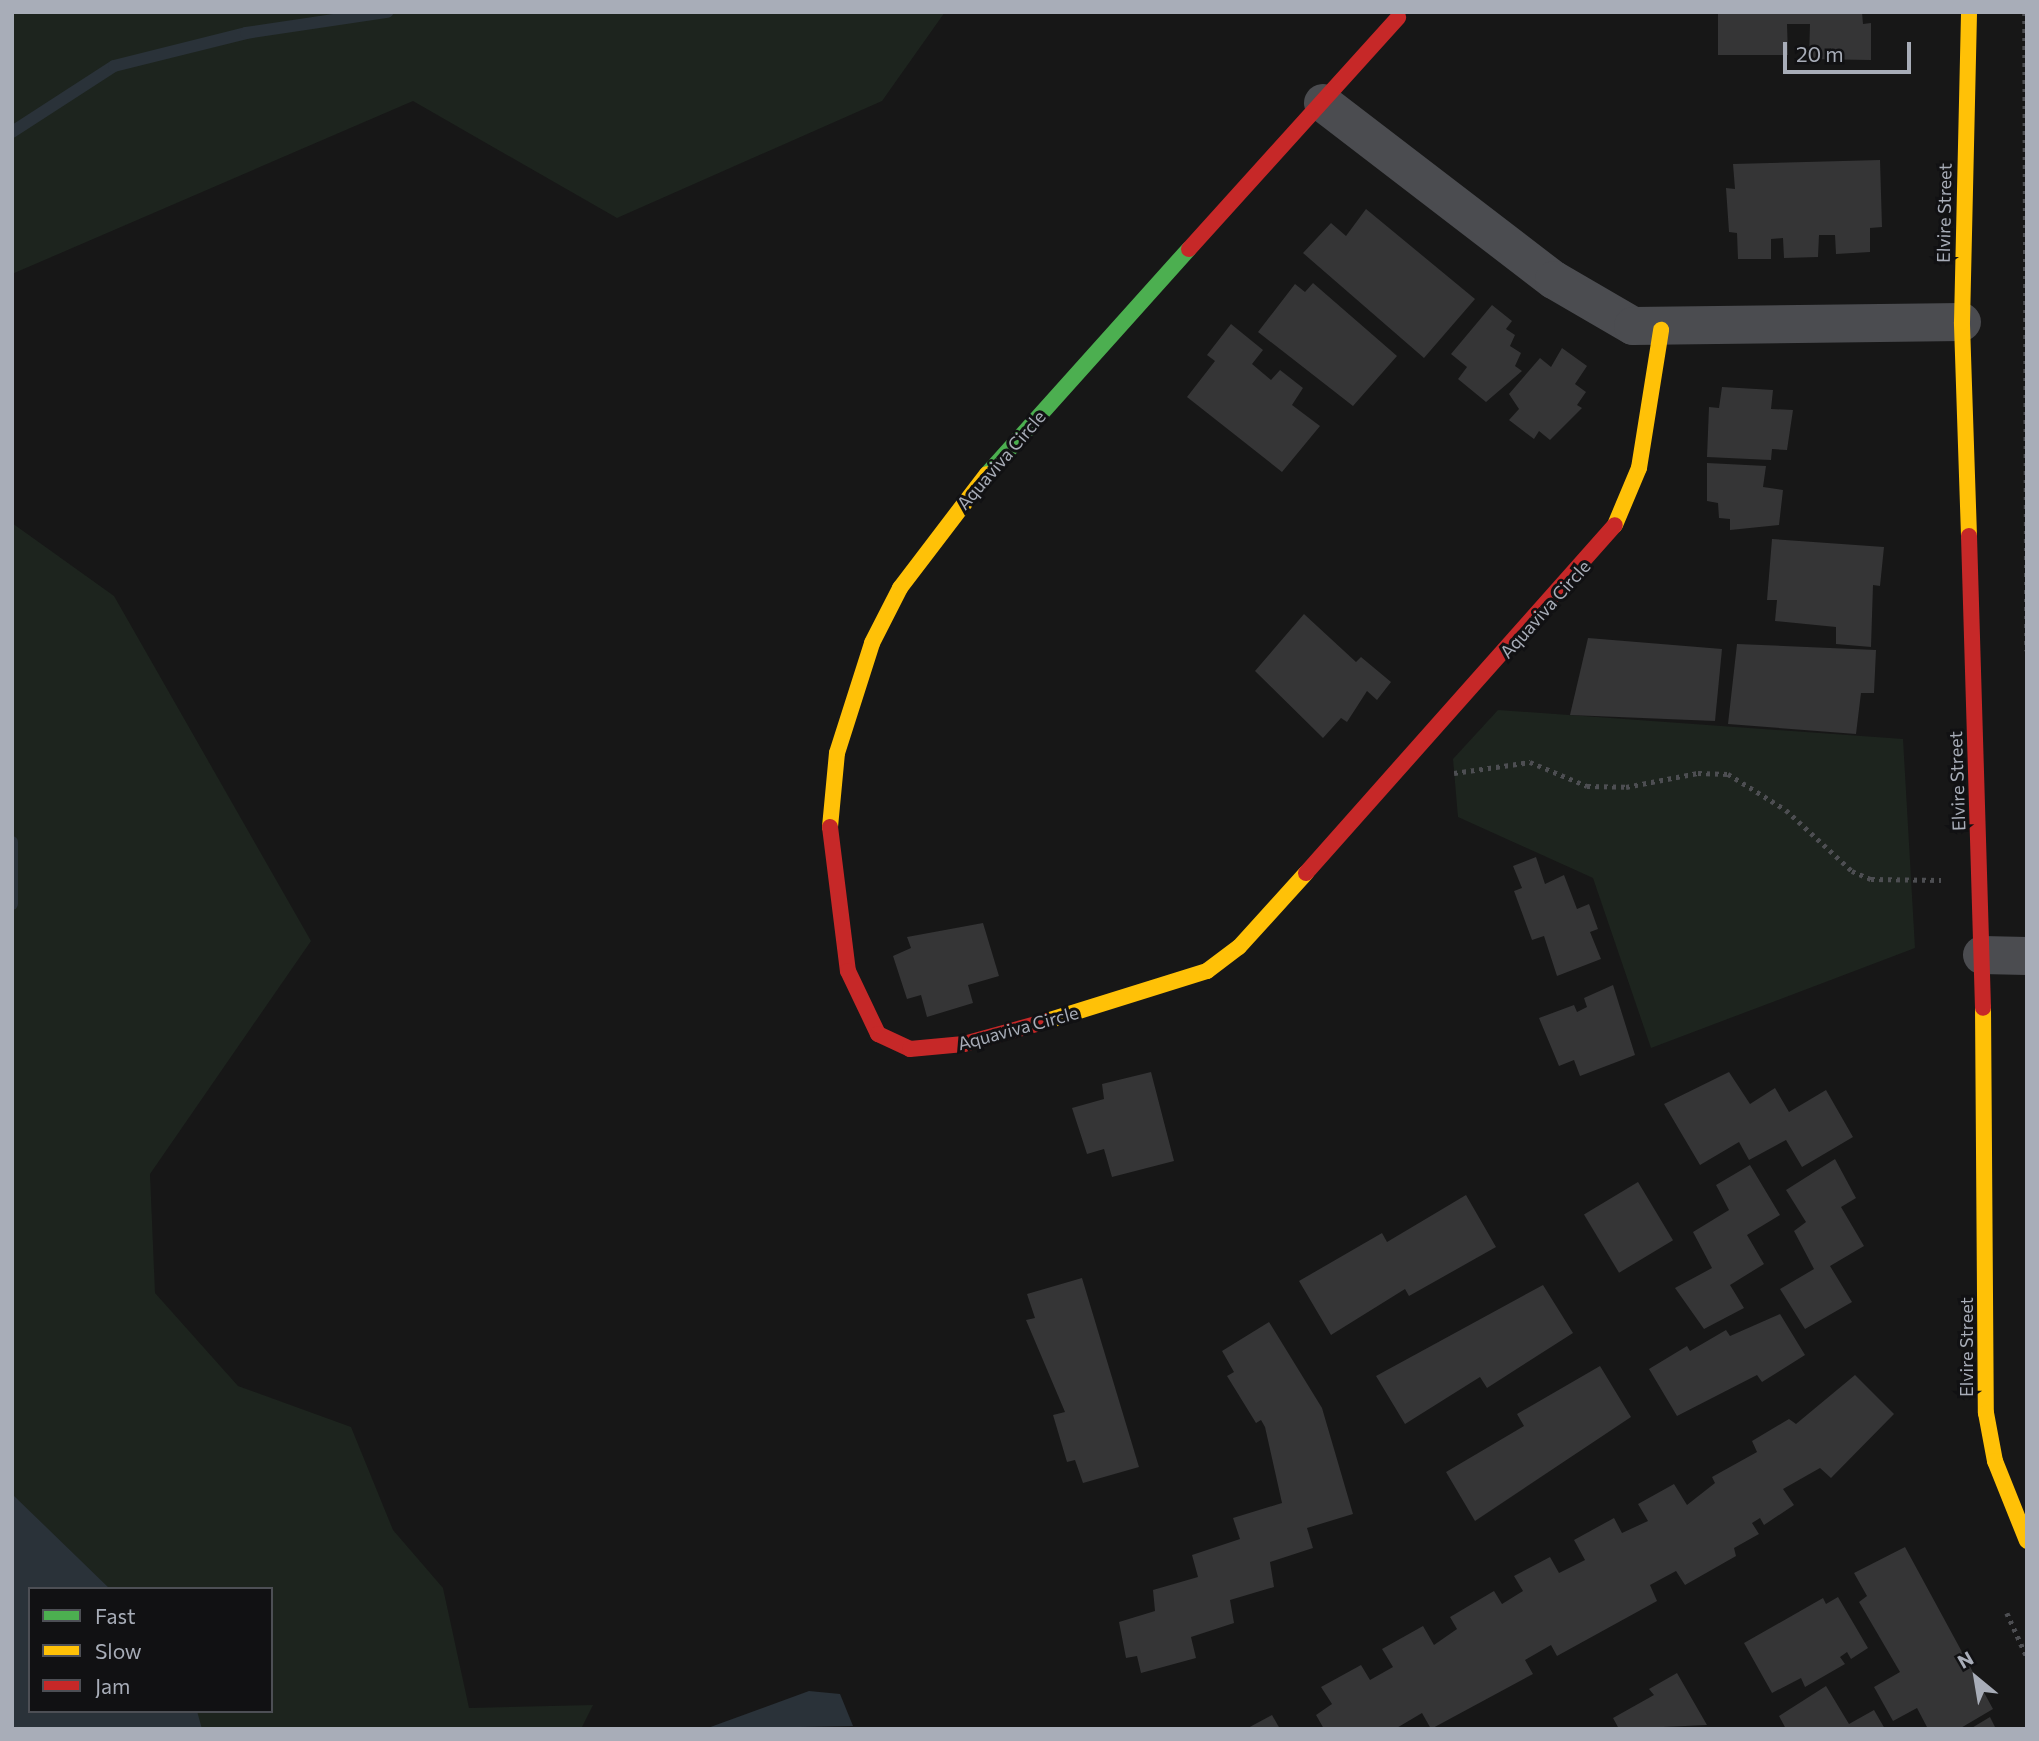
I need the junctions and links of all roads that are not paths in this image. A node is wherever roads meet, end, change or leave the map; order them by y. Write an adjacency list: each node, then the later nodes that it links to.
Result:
1 (1969, 12): 4 (street, Elvire Street)
2 (1398, 18): 3 (street, Aquaviva Circle)
3 (1323, 103): 5 (street); 5 (street, Aquaviva Circle)
4 (1962, 322): 5 (street); 6 (street, Elvire Street)
5 (1661, 330)
6 (1982, 955): 7 (street); 8 (street, Elvire Street)
7 (2027, 956)
8 (2027, 1541)

